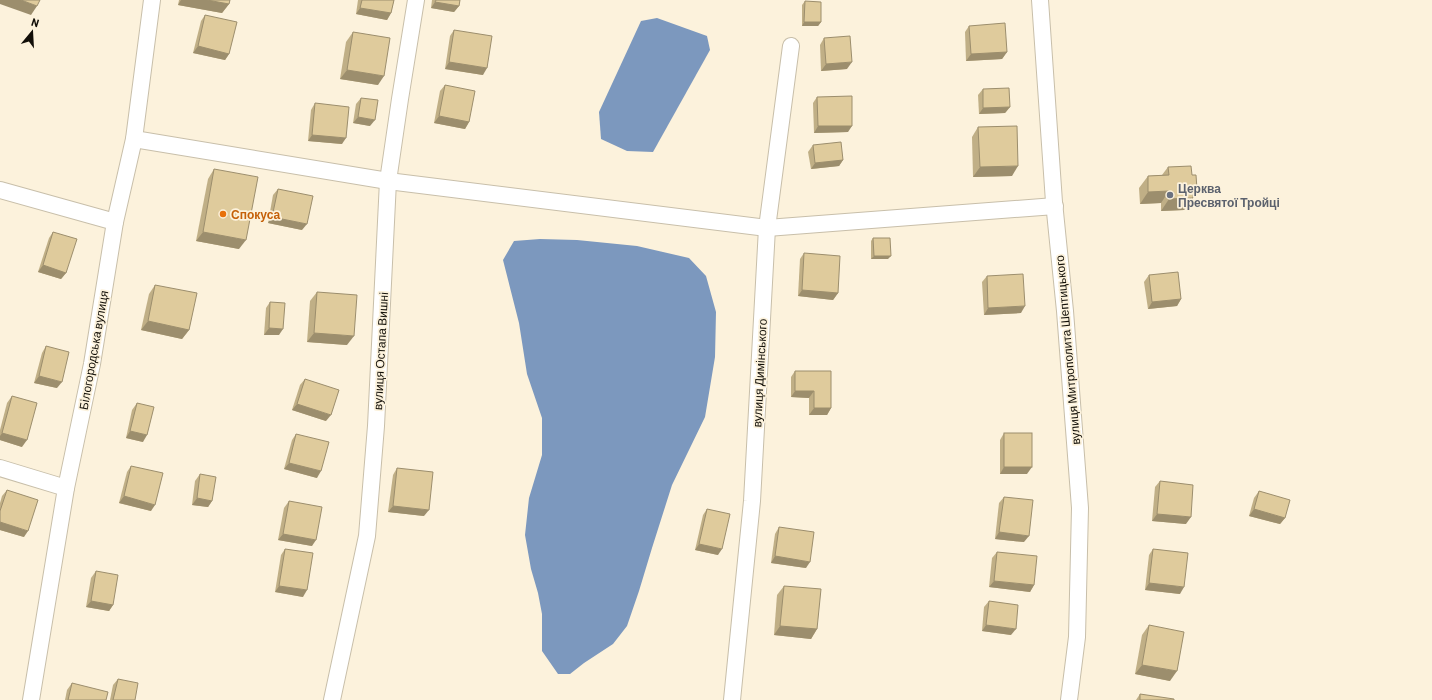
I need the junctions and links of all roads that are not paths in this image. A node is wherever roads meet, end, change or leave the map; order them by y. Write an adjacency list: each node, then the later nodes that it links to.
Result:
1 (152, 0): 5 (street, Білогородська вулиця)
2 (416, 0): 6 (street, вулиця Остапа Вишні)
3 (1040, 0): 8 (street, вулиця Митрополита Шептицького)
4 (791, 46): 10 (street, вулиця Димінського)
5 (134, 139): 6 (street); 9 (street, Білогородська вулиця)
6 (388, 181): 10 (street); 14 (street, вулиця Остапа Вишні)
7 (0, 190): 9 (street)
8 (1055, 206): 10 (street); 16 (street, вулиця Митрополита Шептицького)
9 (115, 222): 12 (street, Білогородська вулиця)
10 (767, 228): 15 (street, вулиця Димінського)
11 (0, 468): 12 (street)
12 (66, 488): 13 (street, Білогородська вулиця)
13 (30, 700)
14 (332, 700)
15 (732, 700)
16 (1069, 700)

